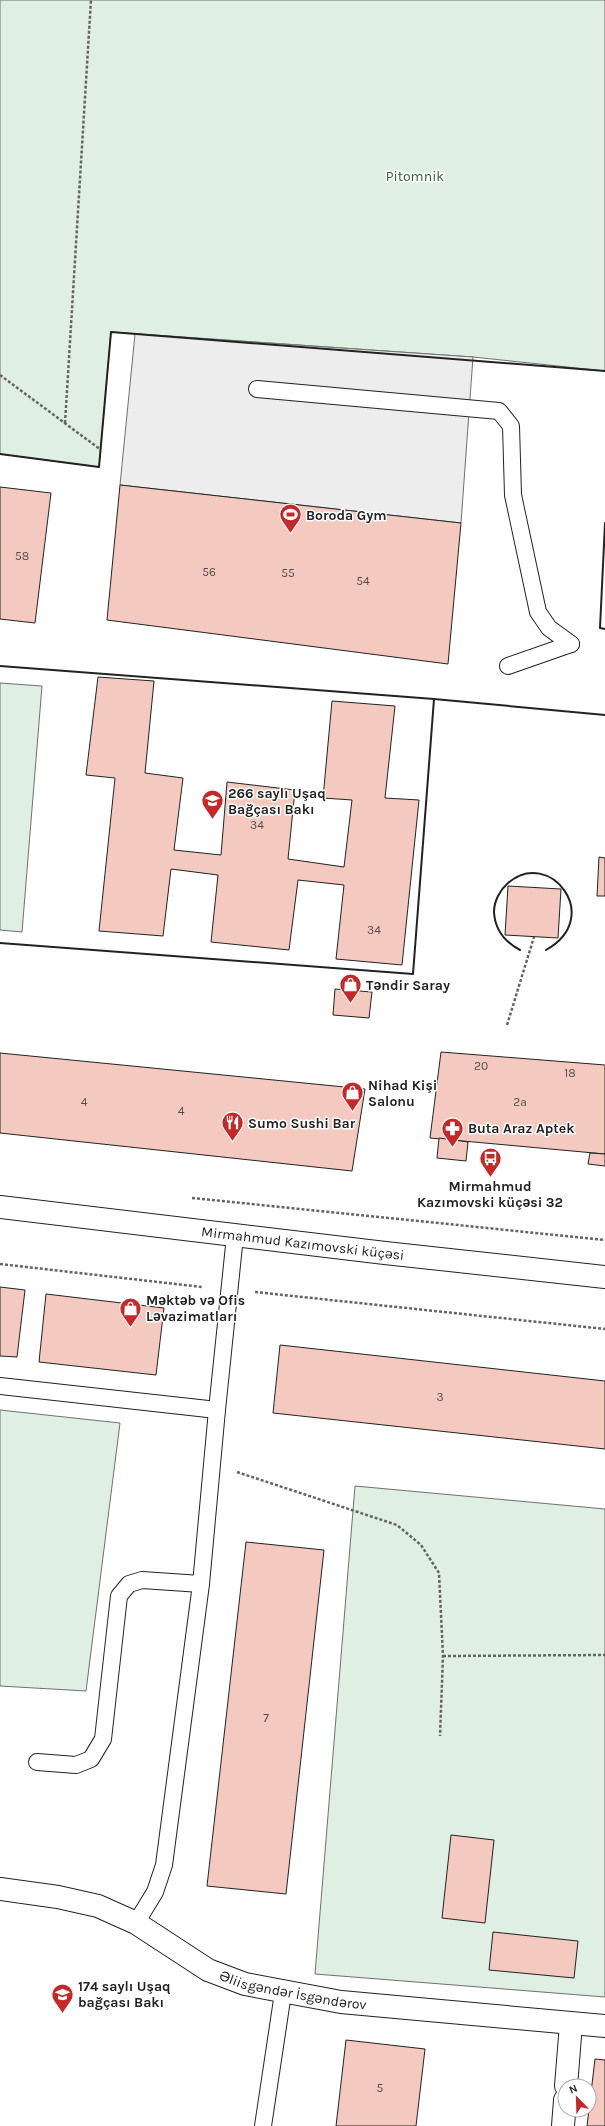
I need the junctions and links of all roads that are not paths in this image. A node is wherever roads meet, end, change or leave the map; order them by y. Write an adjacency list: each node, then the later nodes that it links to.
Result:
1 (257, 389): 2 (lane)
2 (508, 666)
3 (0, 1207): 4 (street, Mirmahmud Kazımovski küçəsi)
4 (235, 1236): 5 (street, Mirmahmud Kazımovski küçəsi); 7 (lane)
5 (605, 1276)
6 (0, 1386): 7 (lane)
7 (217, 1410): 8 (lane)
8 (202, 1584): 9 (lane); 11 (lane)
9 (37, 1762)
10 (0, 1889): 11 (street, Əliisgəndər İsgəndərov)
11 (136, 1923): 12 (street, Əliisgəndər İsgəndərov)
12 (283, 1992): 13 (street, Əliisgəndər İsgəndərov); 16 (lane)
13 (571, 2024): 14 (street, Əliisgəndər İsgəndərov); 15 (street)
14 (605, 2026)
15 (567, 2078)
16 (263, 2126)

